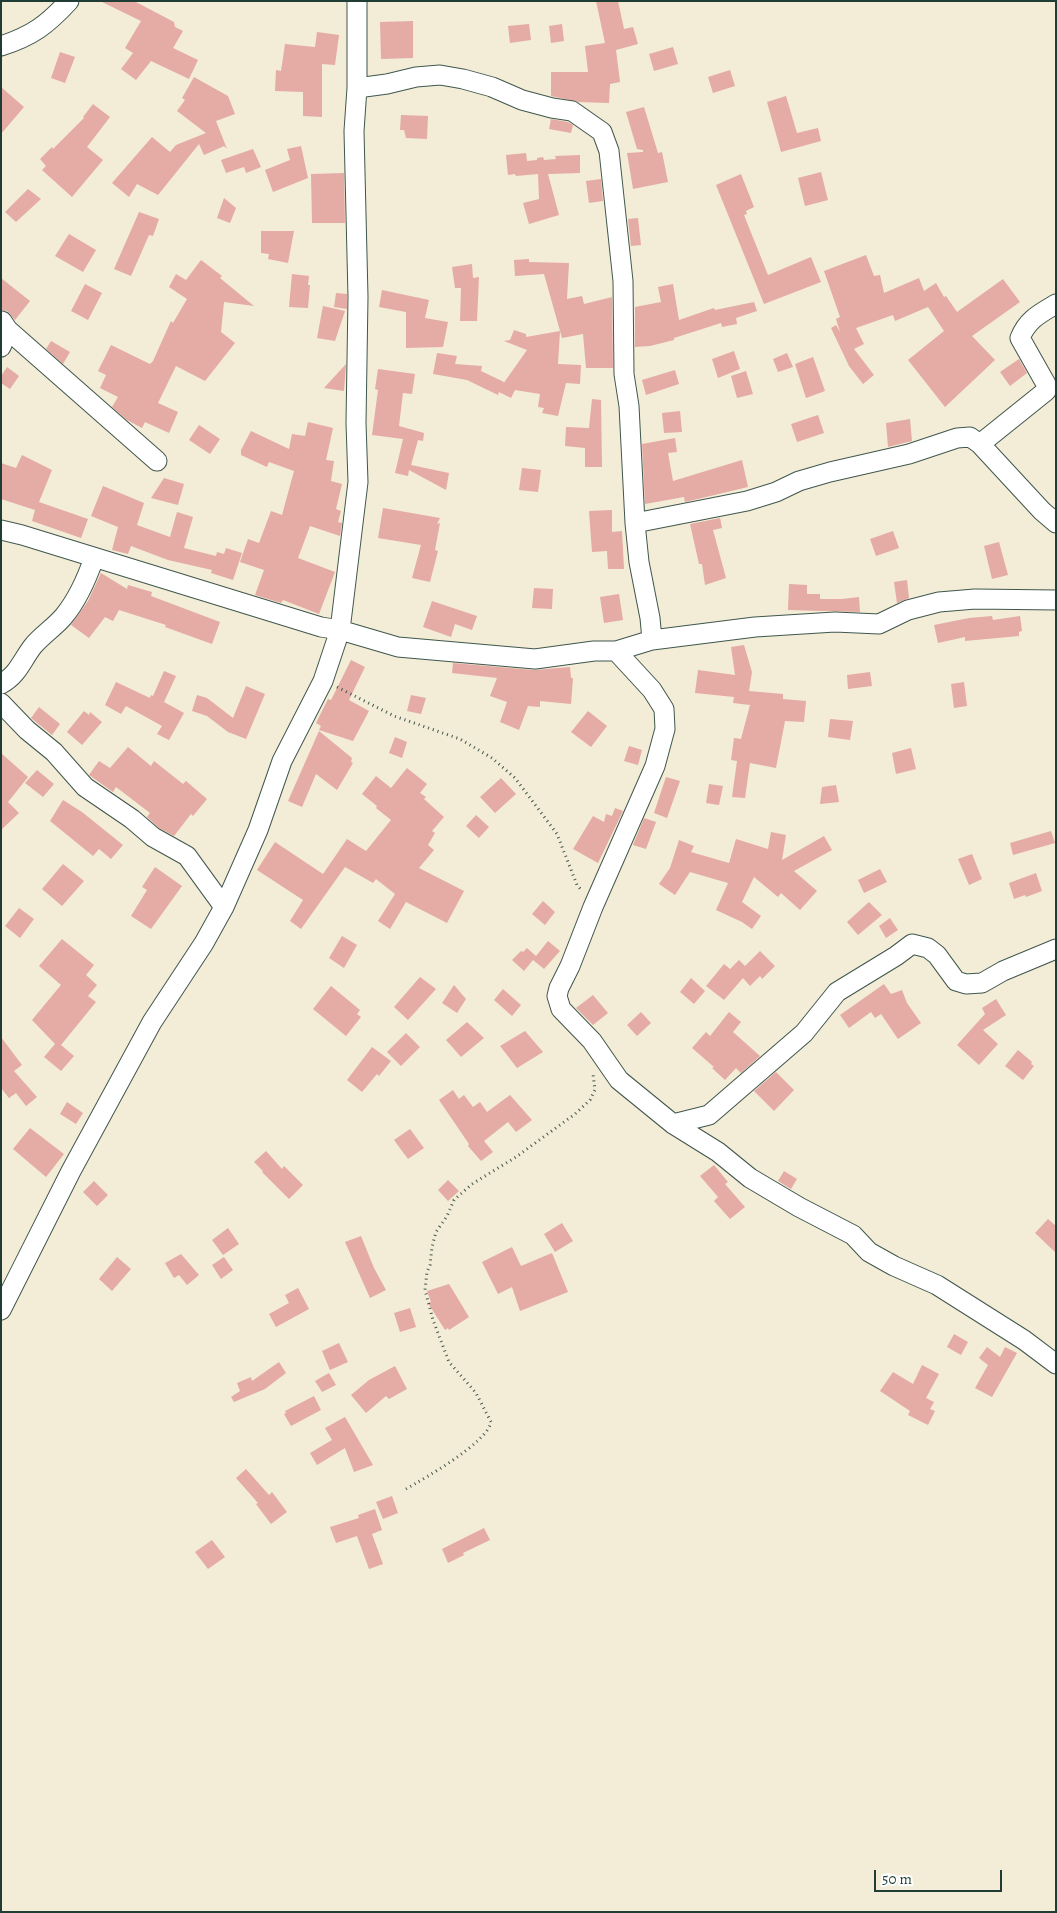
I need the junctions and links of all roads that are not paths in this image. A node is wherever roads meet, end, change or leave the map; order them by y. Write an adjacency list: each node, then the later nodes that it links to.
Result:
1 (69, 1): 3 (street)
2 (357, 1): 4 (street)
3 (1, 46)
4 (357, 88): 10 (street); 14 (street)
5 (1056, 304): 7 (street)
6 (4, 332): 8 (street)
7 (980, 444): 9 (street); 10 (street)
8 (156, 461)
9 (1056, 522)
10 (635, 523): 15 (street)
11 (1, 530): 12 (street)
12 (94, 558): 14 (street); 17 (street)
13 (1056, 600): 15 (street)
14 (340, 630): 16 (street); 19 (street)
15 (652, 640): 16 (street)
16 (616, 651): 21 (street)
17 (1, 684)
18 (1, 703): 19 (street)
19 (224, 907): 22 (street)
20 (1056, 949): 21 (street)
21 (673, 1124): 24 (street)
22 (7, 1283): 23 (street)
23 (1, 1310)
24 (1056, 1364)

